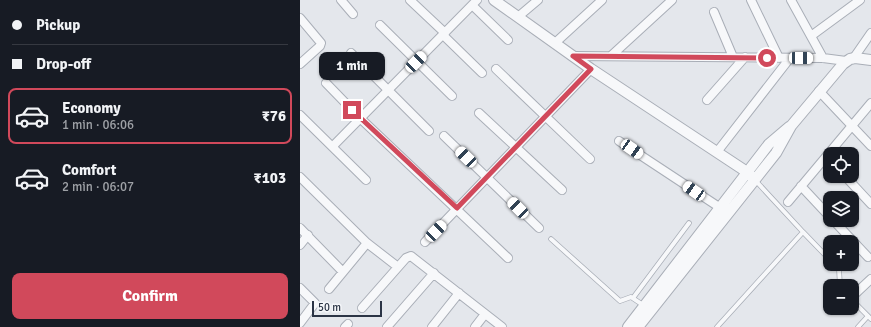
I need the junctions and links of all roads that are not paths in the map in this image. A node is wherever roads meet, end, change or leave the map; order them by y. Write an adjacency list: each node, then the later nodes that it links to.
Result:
1 (341, 0): 12 (street)
2 (410, 0): 17 (street)
3 (494, 0): 13 (street)
4 (538, 0): 13 (street)
5 (602, 0): 20 (street)
6 (672, 0): 22 (street)
7 (751, 0): 26 (street)
8 (791, 0): 18 (street)
9 (860, 0): 18 (street)
10 (474, 3): 17 (street); 19 (street)
11 (714, 12): 24 (street)
12 (354, 14)
13 (519, 16): 20 (street)
14 (300, 18): 32 (street)
15 (380, 25): 31 (street)
16 (871, 33): 29 (street)
17 (444, 34): 31 (street); 35 (street)
18 (811, 36): 28 (street)
19 (508, 40)
20 (555, 43): 23 (street)
21 (351, 53): 37 (street)
22 (612, 55): 23 (street); 24 (street)
23 (573, 56): 34 (street)
24 (733, 57): 25 (street)
25 (745, 57): 26 (street); 40 (street)
26 (779, 58): 27 (street)
27 (790, 58): 28 (street); 55 (street)
28 (823, 58): 29 (street)
29 (850, 60): 30 (street); 38 (street)
30 (871, 60)
31 (416, 62): 37 (street); 39 (street)
32 (300, 64)
33 (496, 69): 44 (street)
34 (591, 69): 44 (street); 55 (street)
35 (482, 73)
36 (326, 83): 45 (street)
37 (388, 90): 45 (street); 48 (street)
38 (819, 91): 46 (street); 47 (street)
39 (452, 96)
40 (707, 100)
41 (871, 103): 47 (street)
42 (479, 113): 53 (street)
43 (300, 116): 51 (street)
44 (546, 116): 53 (street); 56 (street)
45 (360, 119): 51 (street); 69 (street)
46 (791, 126): 58 (street); 62 (street)
47 (853, 126): 52 (street); 54 (street)
48 (429, 131)
49 (444, 136): 60 (street)
50 (620, 141): 68 (street)
51 (333, 146): 61 (street)
52 (871, 146)
53 (516, 147): 60 (street); 65 (street)
54 (837, 147)
55 (717, 152): 58 (street)
56 (590, 159)
57 (823, 163): 64 (street)
58 (747, 172): 62 (street); 68 (street)
59 (300, 177): 79 (street)
60 (487, 178): 69 (street); 74 (street)
61 (366, 180)
62 (754, 180): 75 (lane); 104 (street)
63 (852, 183): 67 (street)
64 (801, 186): 66 (street); 70 (street)
65 (562, 190)
66 (788, 202)
67 (871, 204)
68 (719, 207): 94 (street)
69 (457, 208): 78 (street); 82 (street)
70 (823, 210)
71 (689, 223): 92 (lane)
72 (839, 227): 83 (street)
73 (300, 228): 76 (street)
74 (538, 228)
75 (803, 232): 81 (lane); 105 (lane)
76 (308, 235): 80 (street); 85 (street)
77 (550, 239): 92 (lane)
78 (425, 242)
79 (367, 243): 84 (street); 85 (street)
80 (300, 245)
81 (823, 253)
82 (508, 258)
83 (868, 258)
84 (398, 267): 86 (street); 95 (street)
85 (343, 272): 89 (street)
86 (434, 273): 91 (street); 99 (street)
87 (871, 279): 90 (street)
88 (300, 288): 98 (street)
89 (330, 289)
90 (859, 292)
91 (459, 293): 96 (street); 100 (street)
92 (633, 298): 94 (lane)
93 (859, 304): 97 (lane)
94 (644, 306): 103 (street)
95 (362, 308)
96 (486, 314): 101 (street); 102 (street)
97 (870, 318): 106 (lane)
98 (300, 323)
99 (387, 327)
100 (432, 327)
101 (475, 327)
102 (502, 327)
103 (628, 327)
104 (638, 327)
105 (717, 327)
106 (858, 327)

